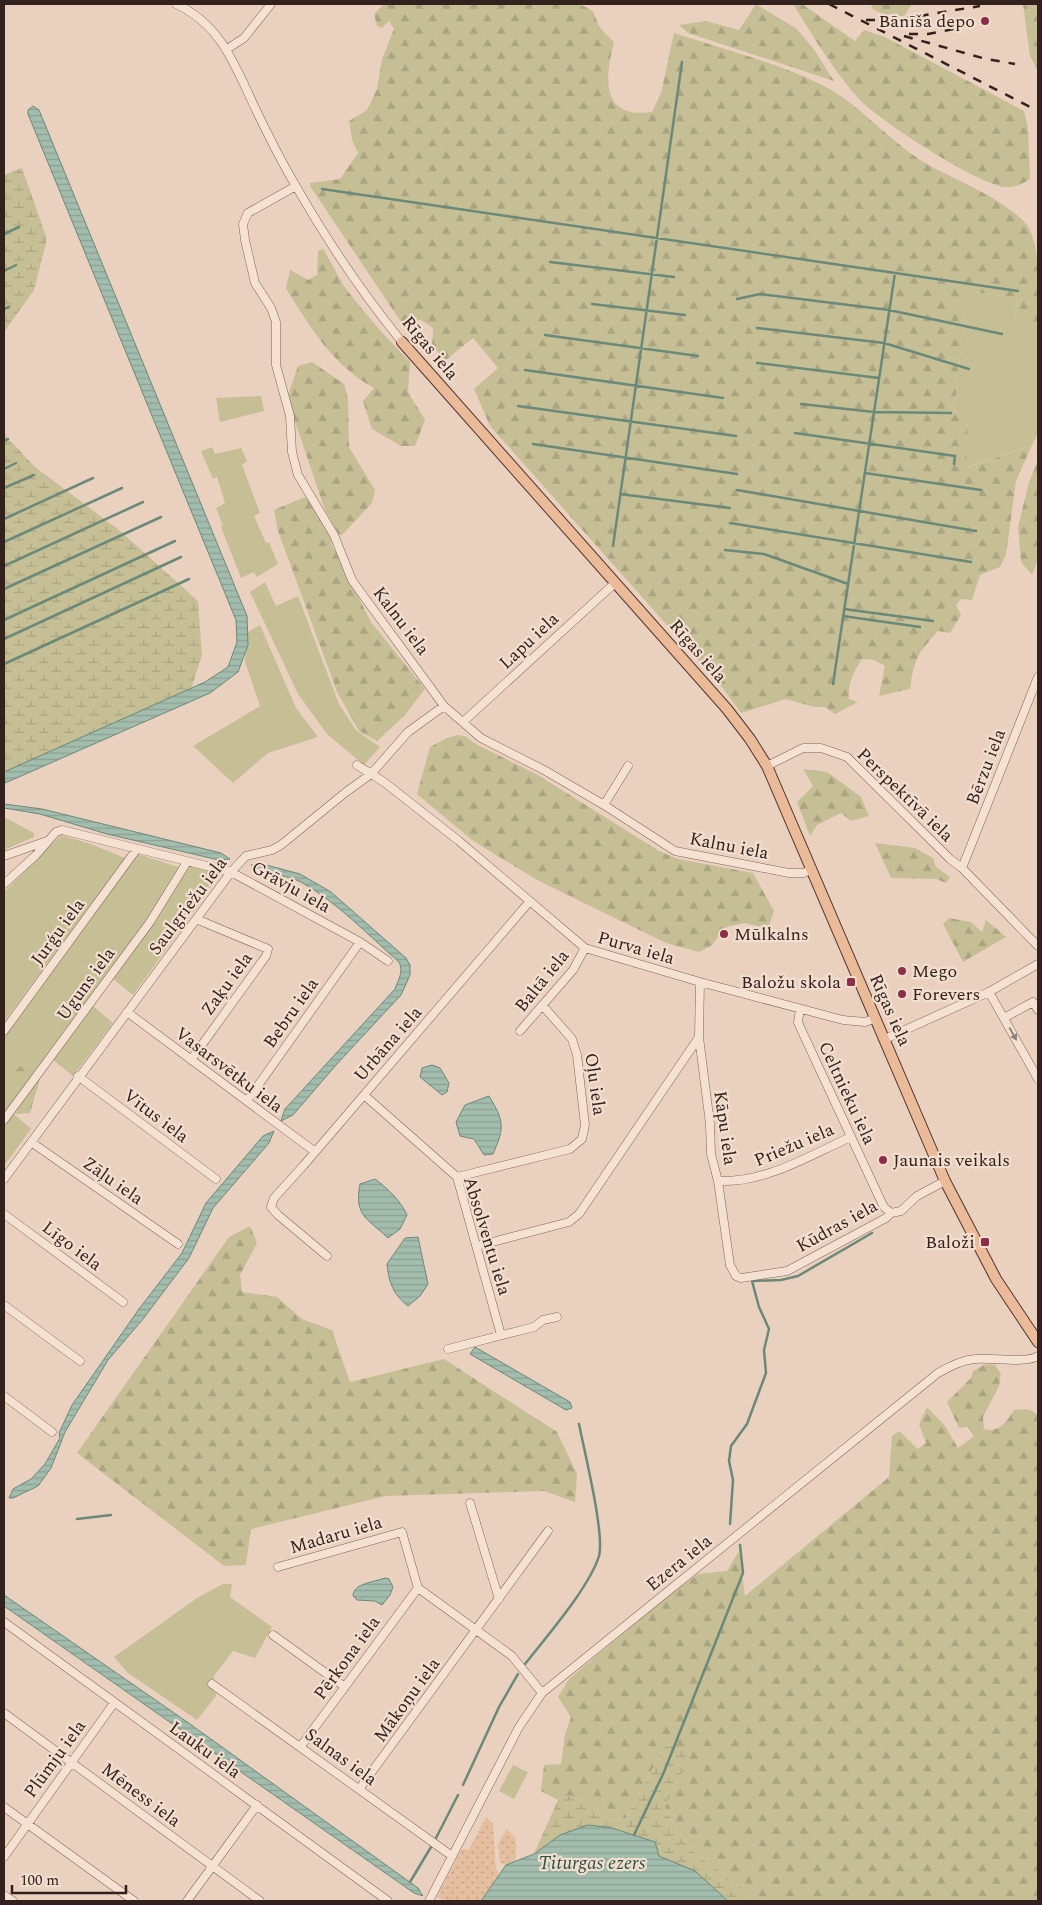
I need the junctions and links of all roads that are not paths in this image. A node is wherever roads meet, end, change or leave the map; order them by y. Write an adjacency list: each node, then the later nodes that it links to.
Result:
1 (176, 4): 3 (street, Rīgas iela)
2 (271, 4): 3 (street)
3 (227, 49): 4 (street, Rīgas iela)
4 (296, 186): 5 (street, Rīgas iela); 9 (street, Kalnu iela)
5 (402, 342): 6 (main road, Rīgas iela)
6 (615, 582): 10 (street, Lapu iela); 13 (main road, Rīgas iela)
7 (1038, 677): 8 (street, Bērzu iela)
8 (1035, 696): 20 (street, Bērzu iela)
9 (444, 706): 10 (street, Kalnu iela); 14 (street, Saulgriežu iela)
10 (463, 722): 15 (street, Kalnu iela)
11 (357, 766): 14 (street, Purva iela)
12 (628, 766): 15 (street)
13 (768, 766): 20 (street, Perspektīvā iela); 21 (main road, Rīgas iela)
14 (371, 774): 22 (street, Saulgriežu iela); 24 (street, Purva iela)
15 (604, 805): 21 (street, Kalnu iela)
16 (47, 840): 17 (street, Grāvju iela); 18 (street); 23 (street)
17 (136, 850): 19 (street, Grāvju iela); 39 (street, Jurģu iela)
18 (4, 856)
19 (187, 862): 22 (street, Grāvju iela); 48 (street, Uguns iela)
20 (962, 868): 27 (street, Perspektīvā iela)
21 (812, 869): 37 (main road, Rīgas iela)
22 (231, 872): 25 (street, Saulgriežu iela); 26 (street, Grāvju iela)
23 (4, 884)
24 (530, 901): 28 (street, Purva iela); 46 (street, Urbāna iela)
25 (196, 919): 36 (street, Saulgriežu iela); 43 (street, Zaķu iela)
26 (360, 942): 29 (street, Grāvju iela); 47 (street, Bebru iela)
27 (1038, 946)
28 (585, 948): 31 (street, Purva iela); 33 (street, Baltā iela)
29 (388, 962)
30 (1038, 964): 32 (street)
31 (700, 982): 34 (street, Purva iela); 41 (street, Kāpu iela)
32 (989, 992): 38 (street); 42 (street)
33 (542, 1006): 40 (street, Baltā iela); 52 (street, Oļu iela)
34 (800, 1009): 37 (street, Purva iela); 49 (street, Celtnieku iela)
35 (1038, 1010): 38 (street)
36 (127, 1012): 43 (street, Vasarsvētku iela); 44 (street, Saulgriežu iela)
37 (876, 1018): 42 (main road, Rīgas iela)
38 (1004, 1018): 45 (street, one-way to 45)
39 (4, 1031)
40 (520, 1031)
41 (699, 1037): 56 (street, Kāpu iela); 60 (street)
42 (885, 1039): 55 (main road, Rīgas iela)
43 (191, 1060): 47 (street, Vasarsvētku iela)
44 (78, 1076): 50 (street, Saulgriežu iela); 54 (street, Vītus iela)
45 (1038, 1079)
46 (364, 1094): 51 (street, Urbāna iela); 52 (street, Absolventu iela)
47 (247, 1101): 51 (street, Vasarsvētku iela)
48 (4, 1120)
49 (851, 1137): 56 (street, Priežu iela); 57 (street, Celtnieku iela)
50 (31, 1142): 53 (street, Saulgriežu iela); 59 (street, Zāļu iela)
51 (314, 1151): 61 (street, Urbāna iela)
52 (457, 1177): 60 (street, Absolventu iela)
53 (4, 1179)
54 (216, 1179)
55 (945, 1180): 57 (street, Kūdras iela); 67 (main road, Rīgas iela)
56 (718, 1181): 62 (street, Kāpu iela)
57 (891, 1213): 62 (street, Kūdras iela)
58 (4, 1214): 63 (street, Līgo iela)
59 (178, 1244)
60 (477, 1246): 66 (street, Absolventu iela)
61 (327, 1256)
62 (736, 1276)
63 (123, 1302)
64 (4, 1305): 70 (street)
65 (557, 1317): 66 (street)
66 (501, 1335): 68 (street)
67 (1038, 1342)
68 (448, 1349)
69 (1038, 1356): 83 (street, Ezera iela)
70 (80, 1362)
71 (4, 1396): 72 (street)
72 (52, 1432)
73 (470, 1503): 77 (street)
74 (548, 1531): 77 (street)
75 (278, 1567): 76 (street, Madaru iela)
76 (418, 1588): 79 (street); 82 (street, Pērkona iela)
77 (499, 1599): 79 (street)
78 (4, 1622): 84 (street, Lauku iela)
79 (477, 1629): 83 (street); 88 (street, Mākoņu iela)
80 (273, 1636): 82 (street)
81 (212, 1684): 86 (street, Salnas iela)
82 (345, 1687): 86 (street, Pērkona iela)
83 (542, 1693): 92 (street, Ezera iela)
84 (114, 1703): 87 (street, Plūmju iela); 89 (street, Lauku iela)
85 (4, 1713): 87 (street, Mēness iela)
86 (301, 1746): 88 (street, Salnas iela)
87 (72, 1762): 91 (street, Plūmju iela); 94 (street, Mēness iela)
88 (360, 1788): 92 (street, Salnas iela)
89 (256, 1805): 94 (street); 100 (street, Lauku iela)
90 (4, 1807): 91 (street)
91 (27, 1824): 93 (street, Plūmju iela); 97 (street)
92 (452, 1856): 101 (street, Ezera iela)
93 (4, 1857)
94 (212, 1866): 98 (street); 99 (street, Mēness iela)
95 (4, 1895): 96 (street)
96 (13, 1901)
97 (134, 1901)
98 (187, 1901)
99 (260, 1901)
100 (388, 1901)
101 (429, 1901)

